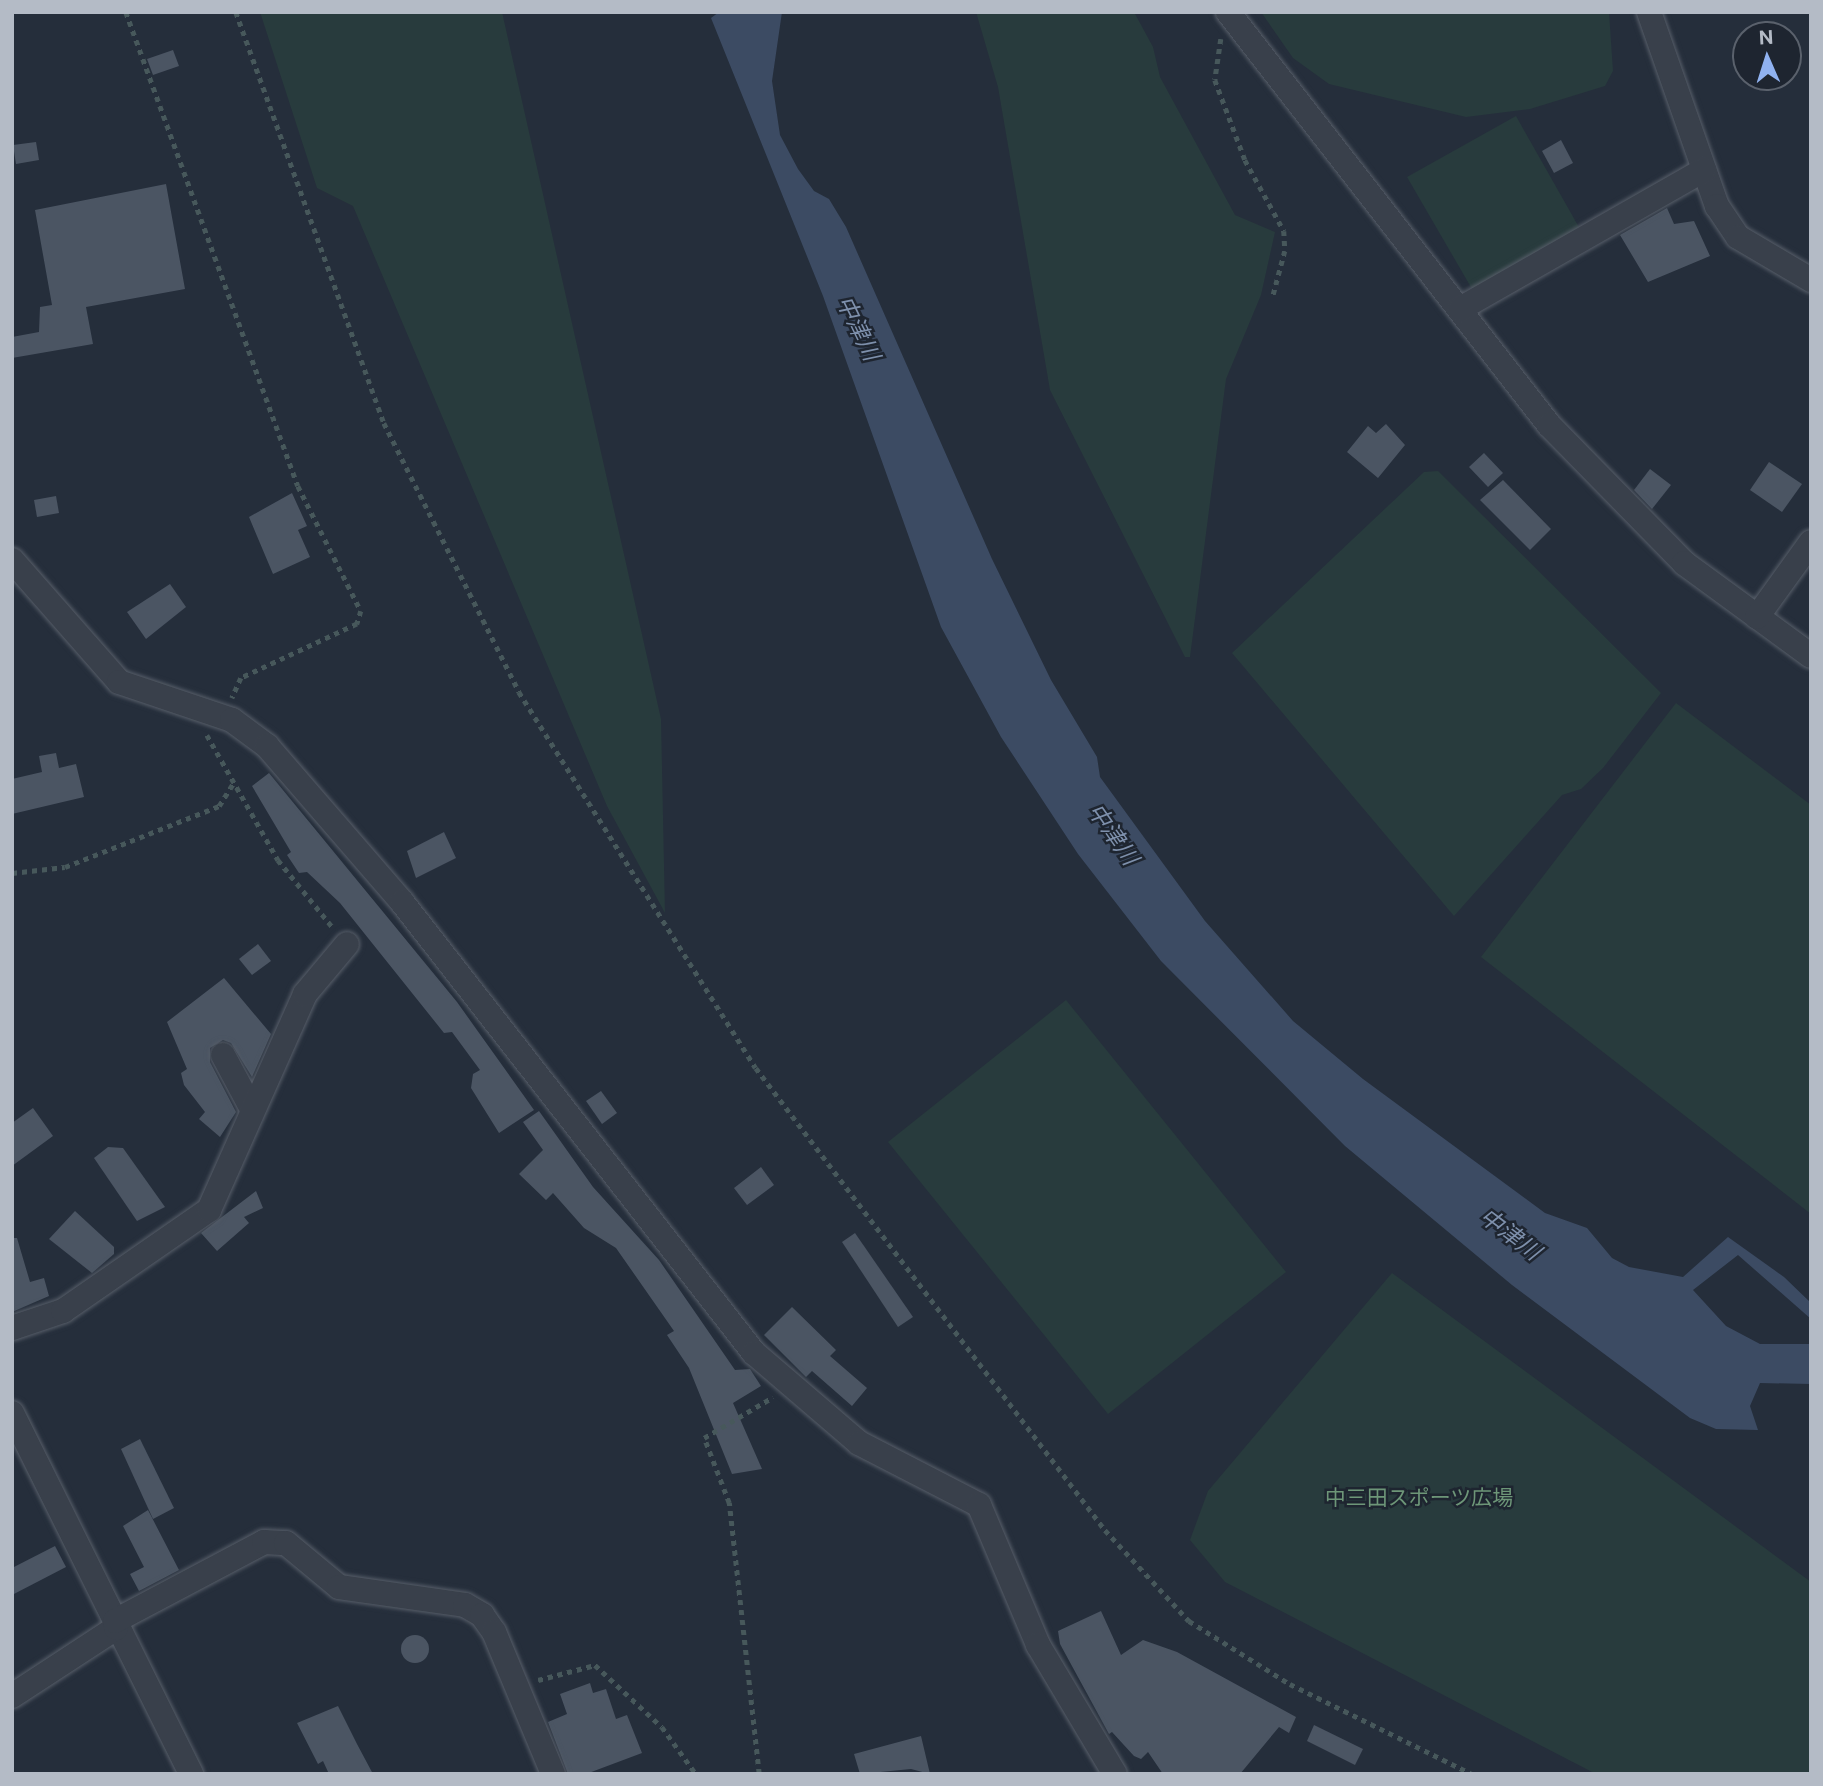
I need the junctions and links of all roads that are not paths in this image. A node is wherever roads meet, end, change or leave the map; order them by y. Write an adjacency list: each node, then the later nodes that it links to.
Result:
1 (1649, 12): 3 (street)
2 (1231, 17): 5 (street)
3 (1704, 170): 4 (street); 5 (street)
4 (1811, 280)
5 (1460, 309): 8 (street)
6 (1811, 542): 8 (street)
7 (12, 560): 19 (street)
8 (1756, 617): 9 (street)
9 (1811, 656)
10 (347, 944): 12 (street)
11 (223, 1055): 12 (street)
12 (252, 1109): 13 (street)
13 (12, 1328)
14 (12, 1413): 15 (street)
15 (116, 1628): 16 (street); 17 (street); 18 (street)
16 (12, 1696)
17 (191, 1774)
18 (553, 1774)
19 (1115, 1774)

